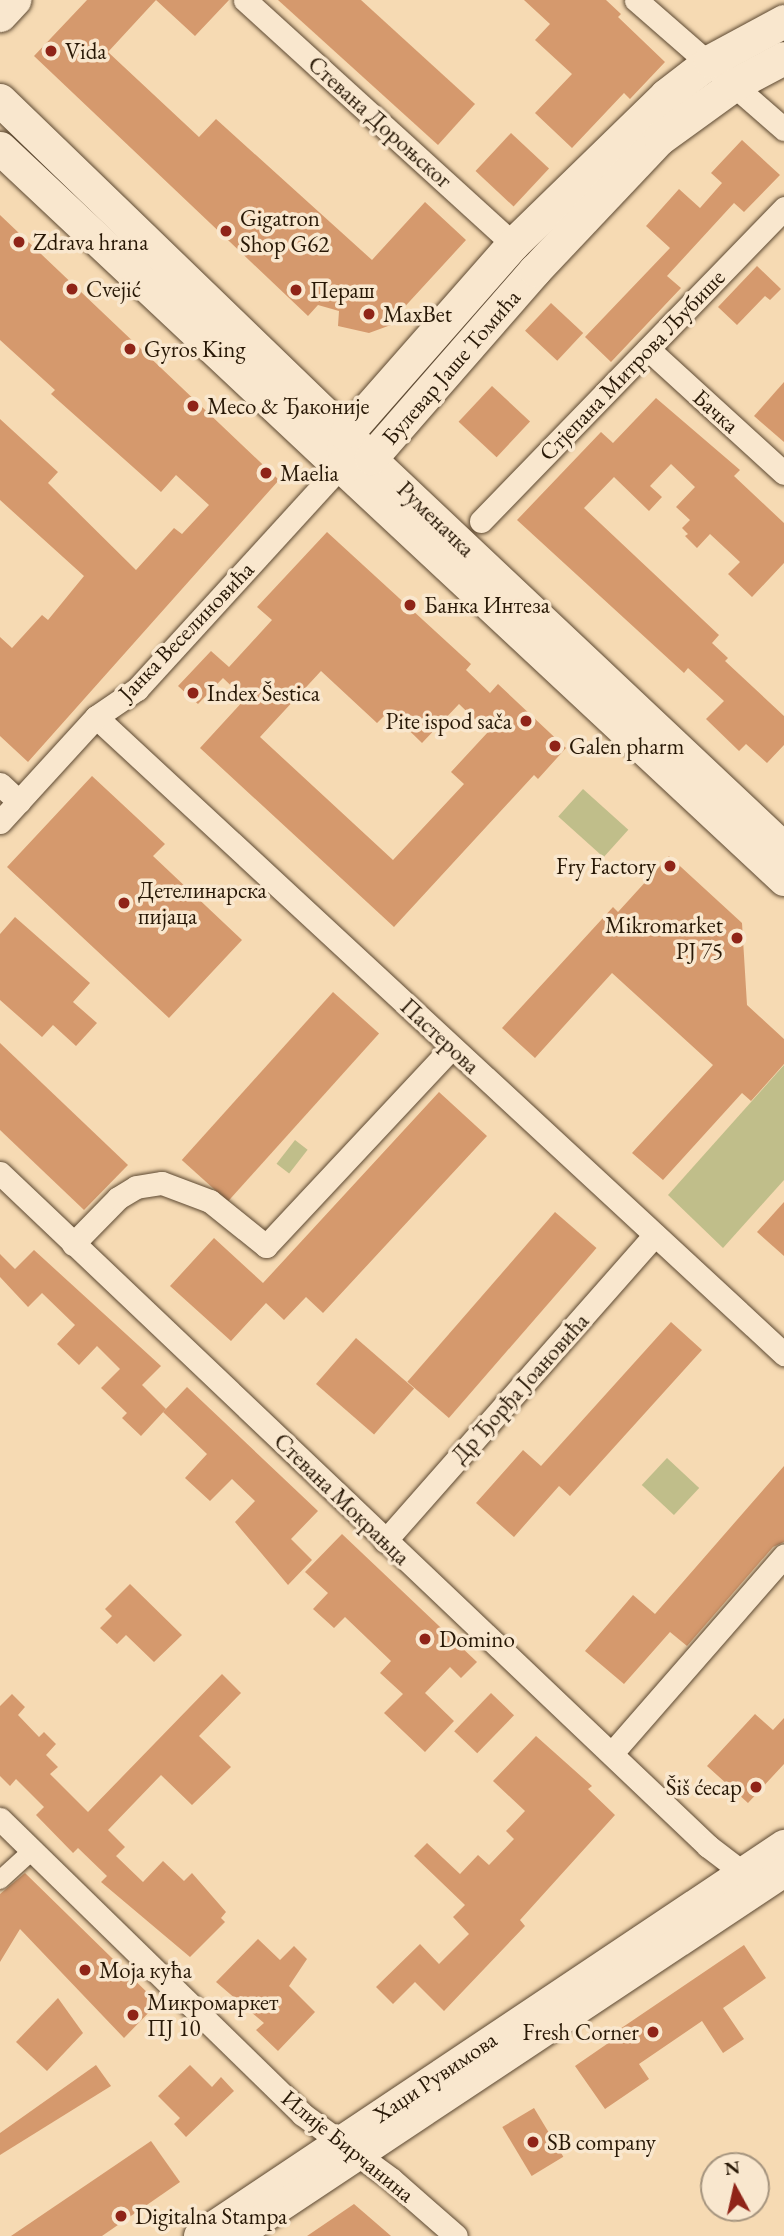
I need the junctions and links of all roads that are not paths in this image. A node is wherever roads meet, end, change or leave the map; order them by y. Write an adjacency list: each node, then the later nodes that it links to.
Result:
1 (14, 0): 4 (main road)
2 (246, 0): 13 (street, Стевана Дороњског)
3 (636, 0): 7 (street)
4 (0, 15)
5 (784, 22): 7 (main road, Булевар Јаше Томића)
6 (784, 58): 8 (main road, Булевар Јаше Томића)
7 (710, 61): 8 (street); 13 (main road, Булевар Јаше Томића)
8 (735, 84): 10 (street); 16 (main road, Булевар Јаше Томића)
9 (0, 100): 15 (main road, Руменачка)
10 (784, 129)
11 (0, 148): 16 (main road, Руменачка)
12 (784, 208): 14 (street, Стјепана Митрова Љубише)
13 (513, 244): 15 (main road, Булевар Јаше Томића)
14 (648, 349): 17 (street, Бачка); 18 (street, Стјепана Митрова Љубише)
15 (346, 434): 16 (main road, Руменачка)
16 (355, 463): 19 (street, Јанка Веселиновића); 23 (street, Руменачка); 24 (street, Руменачка)
17 (784, 473)
18 (481, 521)
19 (96, 717): 21 (street, Јанка Веселиновића); 25 (street, Пастерова)
20 (0, 784): 21 (street)
21 (19, 802): 22 (street, Јанка Веселиновића)
22 (0, 822)
23 (784, 847)
24 (784, 881)
25 (452, 1046): 27 (street, Пастерова); 28 (street)
26 (0, 1173): 28 (street, Стевана Мокрањца)
27 (655, 1235): 29 (street, Пастерова); 30 (street, Др Ђорђа Јоановића)
28 (73, 1244): 30 (street, Стевана Мокрањца)
29 (784, 1354)
30 (385, 1541): 32 (street, Стевана Мокрањца)
31 (784, 1556): 32 (street)
32 (612, 1753): 36 (street, Стевана Мокрањца)
33 (0, 1819): 35 (street, Илије Бирчанина)
34 (784, 1845): 36 (street, Хаџи Рувимова)
35 (33, 1850): 37 (street); 38 (street, Илије Бирчанина)
36 (762, 1877): 38 (street, Хаџи Рувимова)
37 (0, 1880)
38 (347, 2149): 39 (street, Хаџи Рувимова); 40 (street, Хаџи Рувимова); 41 (street, Илије Бирчанина)
39 (199, 2236)
40 (236, 2236)
41 (456, 2236)

